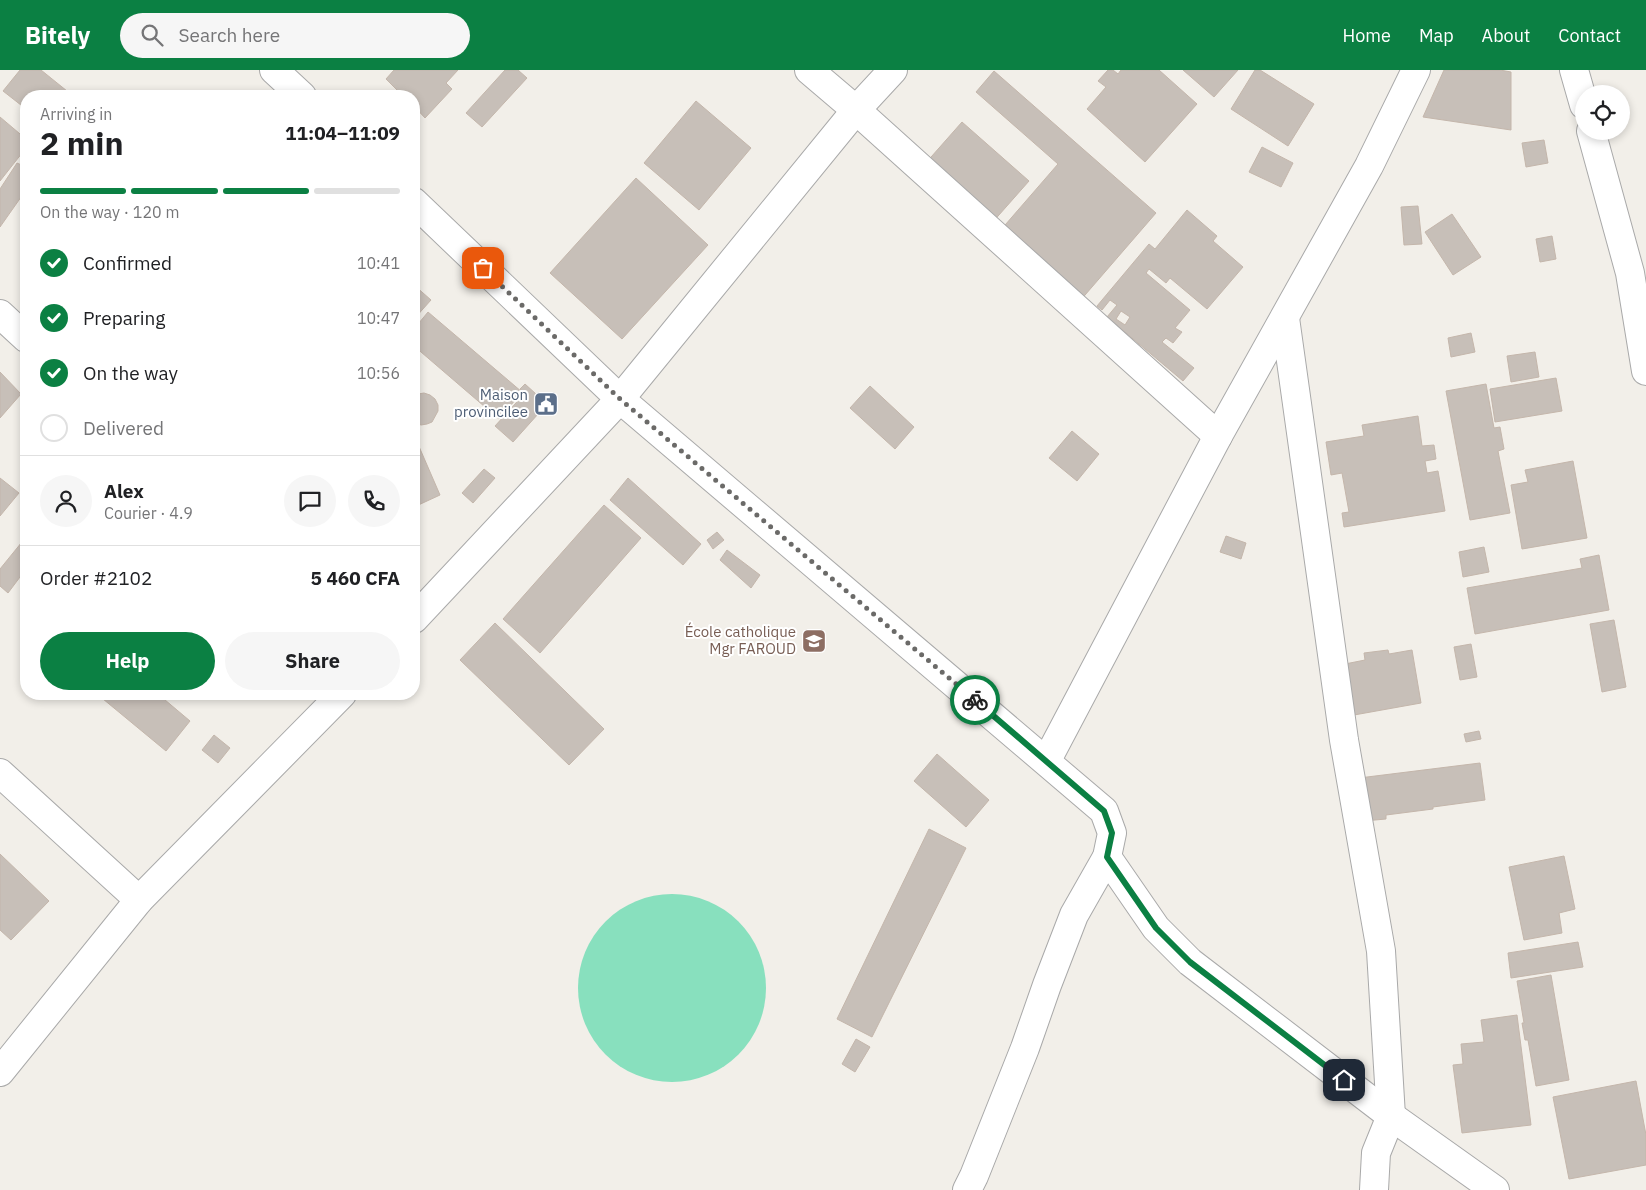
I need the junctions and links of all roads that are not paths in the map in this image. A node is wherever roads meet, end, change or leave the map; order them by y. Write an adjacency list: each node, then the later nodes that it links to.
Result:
1 (274, 70): 7 (street)
2 (809, 70): 8 (street)
3 (893, 70): 8 (street)
4 (1416, 70): 12 (street)
5 (1574, 70): 6 (street)
6 (1578, 85)
7 (296, 90)
8 (856, 110): 15 (street); 16 (street)
9 (1593, 140): 14 (street)
10 (420, 208): 15 (street)
11 (0, 314): 13 (street)
12 (1285, 318): 16 (street); 24 (street)
13 (20, 332)
14 (1646, 371)
15 (620, 399): 17 (street); 19 (street)
16 (1218, 436): 19 (street)
17 (420, 613)
18 (336, 700): 22 (street)
19 (1047, 760): 21 (street)
20 (0, 773): 22 (street)
21 (1107, 857): 24 (street); 25 (street)
22 (138, 900): 23 (street)
23 (0, 1072)
24 (1391, 1116): 26 (street); 27 (street)
25 (967, 1190)
26 (1374, 1190)
27 (1495, 1190)

